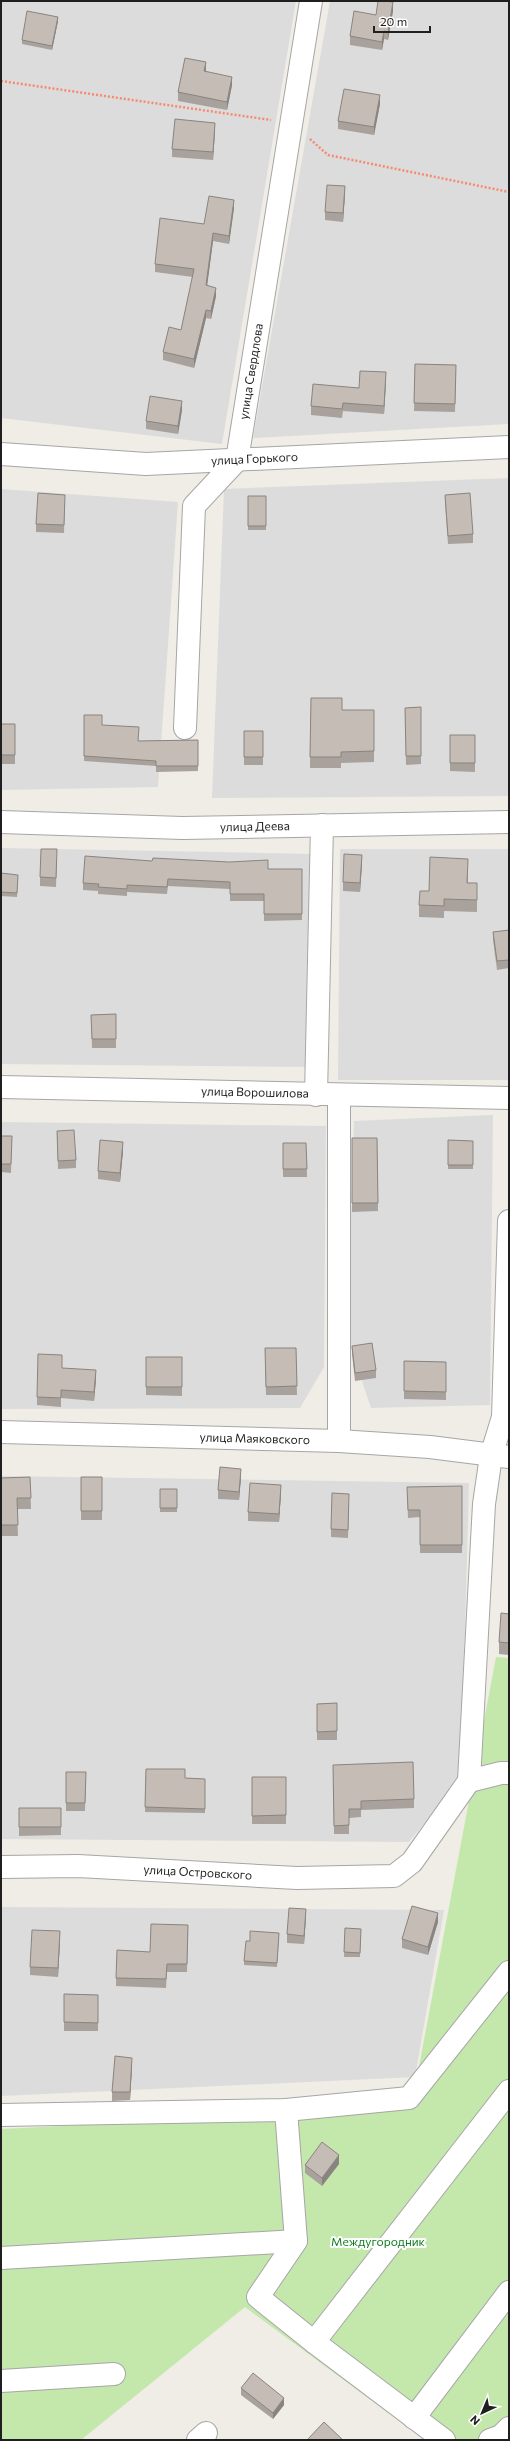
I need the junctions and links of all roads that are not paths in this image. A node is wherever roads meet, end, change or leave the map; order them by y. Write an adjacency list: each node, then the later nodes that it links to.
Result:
1 (311, 1): 4 (street, улица Свердлова)
2 (509, 447): 4 (street, улица Горького)
3 (1, 454): 4 (street, улица Горького)
4 (237, 460): 5 (street)
5 (185, 728)
6 (1, 822): 8 (street, улица Деева)
7 (509, 822): 8 (street, улица Деева)
8 (322, 825): 10 (street)
9 (1, 1087): 10 (street, улица Ворошилова)
10 (316, 1095): 11 (street, улица Ворошилова)
11 (339, 1096): 12 (street, улица Ворошилова); 15 (street)
12 (509, 1098)
13 (509, 1221): 16 (street)
14 (1, 1432): 15 (street, улица Маяковского)
15 (339, 1441): 16 (street, улица Маяковского)
16 (500, 1457): 18 (street)
17 (509, 1773): 18 (street)
18 (469, 1781): 19 (street, улица Островского)
19 (1, 1867)
20 (509, 1972): 22 (street)
21 (509, 2091): 27 (street)
22 (286, 2110): 23 (street); 24 (street)
23 (1, 2115)
24 (296, 2241): 25 (street); 27 (street)
25 (1, 2258)
26 (509, 2292): 30 (street)
27 (314, 2342): 30 (street)
28 (114, 2374): 29 (street)
29 (1, 2380)
30 (414, 2418): 32 (street)
31 (509, 2428): 33 (street)
32 (444, 2440)
33 (490, 2440)

